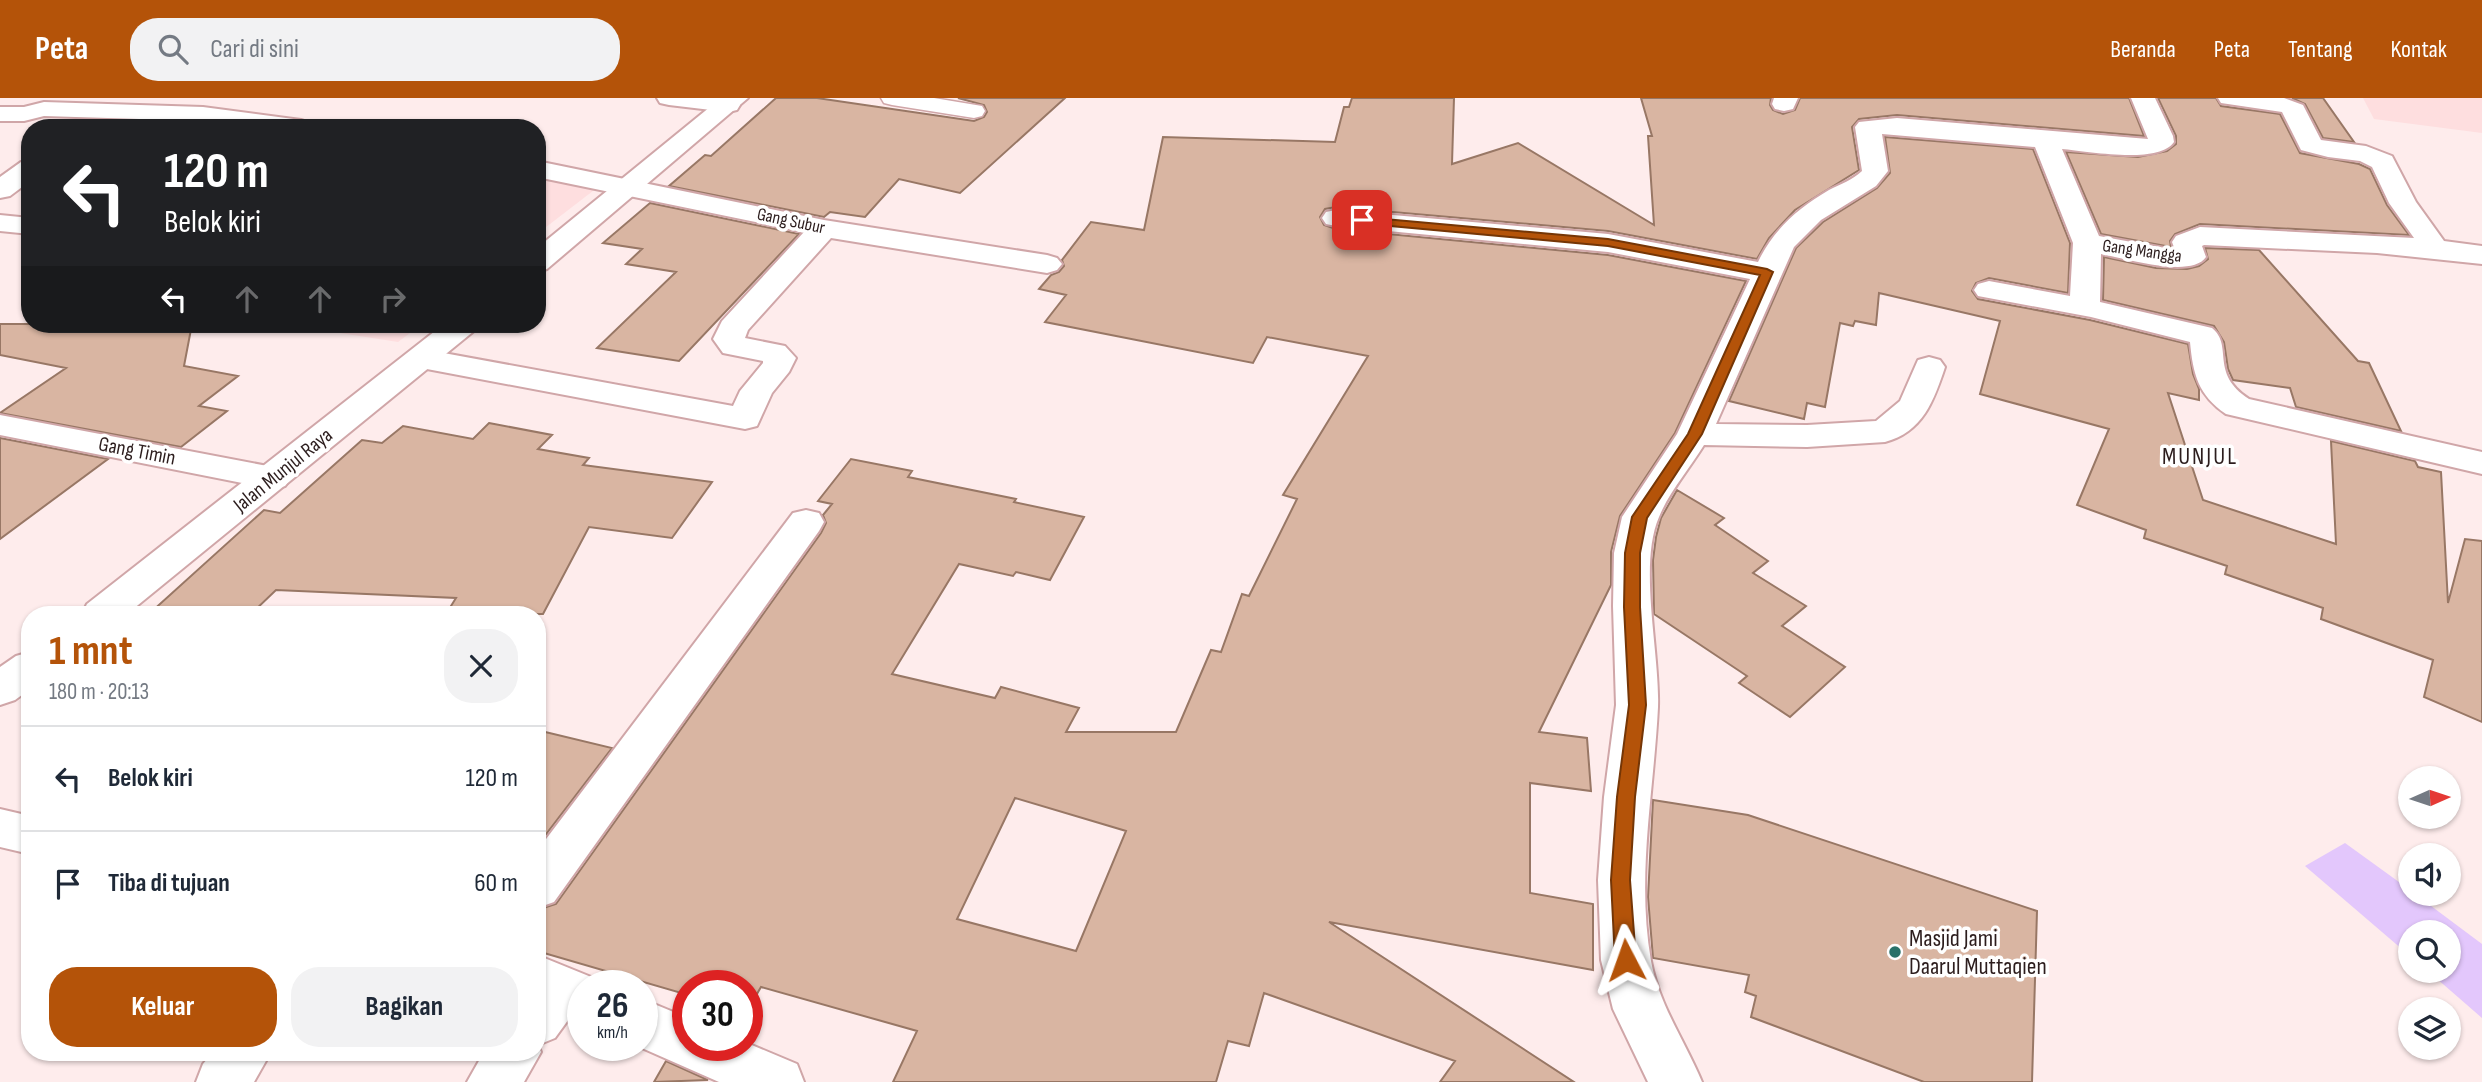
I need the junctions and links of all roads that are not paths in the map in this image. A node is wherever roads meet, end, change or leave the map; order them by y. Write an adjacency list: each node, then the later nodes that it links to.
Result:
1 (669, 98): 5 (street)
2 (892, 98): 8 (lane)
3 (2143, 98): 12 (street)
4 (2230, 98): 22 (street)
5 (732, 102): 15 (street)
6 (52, 103): 7 (street); 9 (street)
7 (105, 111): 10 (street); 11 (street)
8 (974, 111)
9 (0, 114)
10 (95, 119)
11 (238, 119)
12 (2045, 140): 21 (street, Gang Mangga); 26 (street)
13 (546, 171): 15 (street, Gang Subur)
14 (21, 175): 16 (street)
15 (630, 189): 20 (street, Gang Subur); 23 (street)
16 (0, 190)
17 (1336, 218): 26 (street)
18 (0, 223): 19 (street)
19 (21, 225)
20 (824, 228): 25 (street, Gang Subur); 30 (street)
21 (2087, 243): 22 (street, Gang Mangga); 28 (street)
22 (2434, 247): 24 (street)
23 (546, 256)
24 (2482, 256)
25 (1047, 264)
26 (1767, 272): 33 (street)
27 (1989, 290): 28 (street)
28 (2088, 309): 34 (street)
29 (452, 333): 30 (street, Jalan Munjul Raya)
30 (422, 359): 35 (street, Jalan Munjul Raya)
31 (1929, 367): 33 (street)
32 (0, 425): 35 (street, Gang Timin)
33 (1695, 434): 49 (street)
34 (2482, 463)
35 (273, 478): 37 (street, Jalan Munjul Raya)
36 (806, 522): 42 (street)
37 (111, 606)
38 (21, 673): 39 (street)
39 (0, 688)
40 (0, 828): 41 (street)
41 (21, 833)
42 (546, 876)
43 (237, 1061): 46 (street)
44 (508, 1061): 47 (street)
45 (730, 1061): 48 (street)
46 (222, 1082)
47 (493, 1082)
48 (778, 1082)
49 (1676, 1082)

